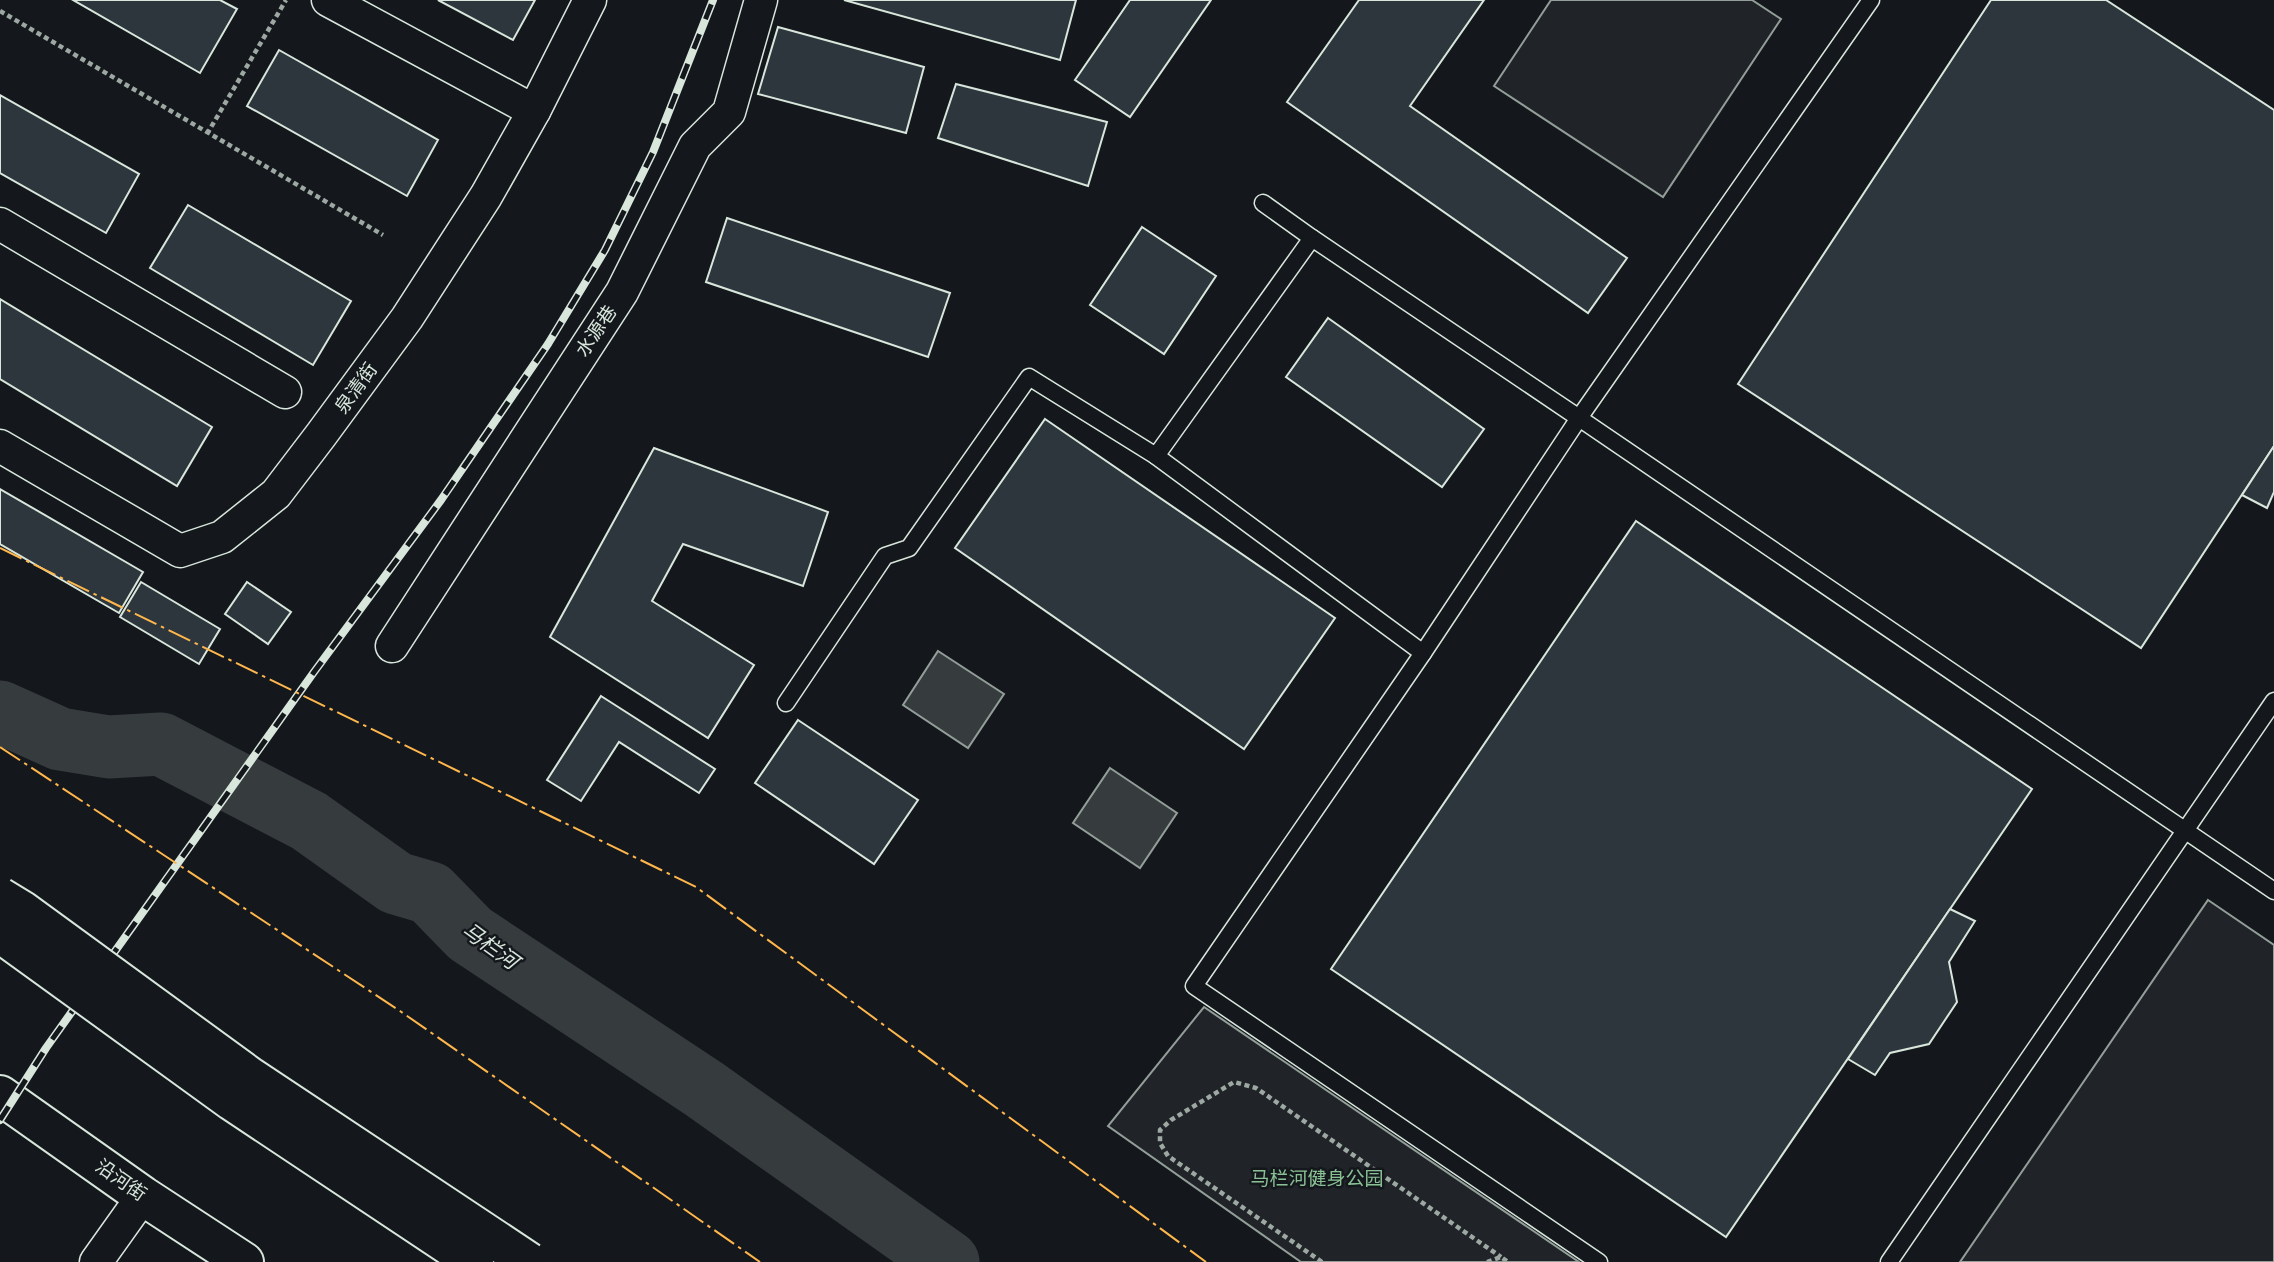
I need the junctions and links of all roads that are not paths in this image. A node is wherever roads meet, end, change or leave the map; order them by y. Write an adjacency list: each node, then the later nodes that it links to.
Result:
1 (328, 0): 5 (street)
2 (590, 0): 5 (street, 泉清街)
3 (761, 0): 13 (street, 水源巷)
4 (1871, 0): 10 (lane)
5 (534, 111): 11 (street, 泉清街)
6 (1263, 203): 8 (lane)
7 (0, 224): 9 (street)
8 (1312, 238): 10 (lane); 12 (lane)
9 (285, 391)
10 (1579, 418): 14 (lane); 17 (lane)
11 (0, 446)
12 (1156, 456): 14 (lane); 16 (lane)
13 (392, 646)
14 (1423, 653): 27 (lane)
15 (2274, 701): 17 (lane)
16 (786, 703)
17 (2185, 831): 18 (lane); 28 (lane)
18 (2274, 891)
19 (0, 897): 26 (main road, bridge)
20 (0, 933): 25 (main road, bridge)
21 (0, 1095): 22 (main road, 沿河街)
22 (143, 1196): 23 (street); 24 (main road, 沿河街)
23 (96, 1262)
24 (244, 1262)
25 (474, 1262)
26 (529, 1262)
27 (1600, 1262)
28 (1888, 1262)

